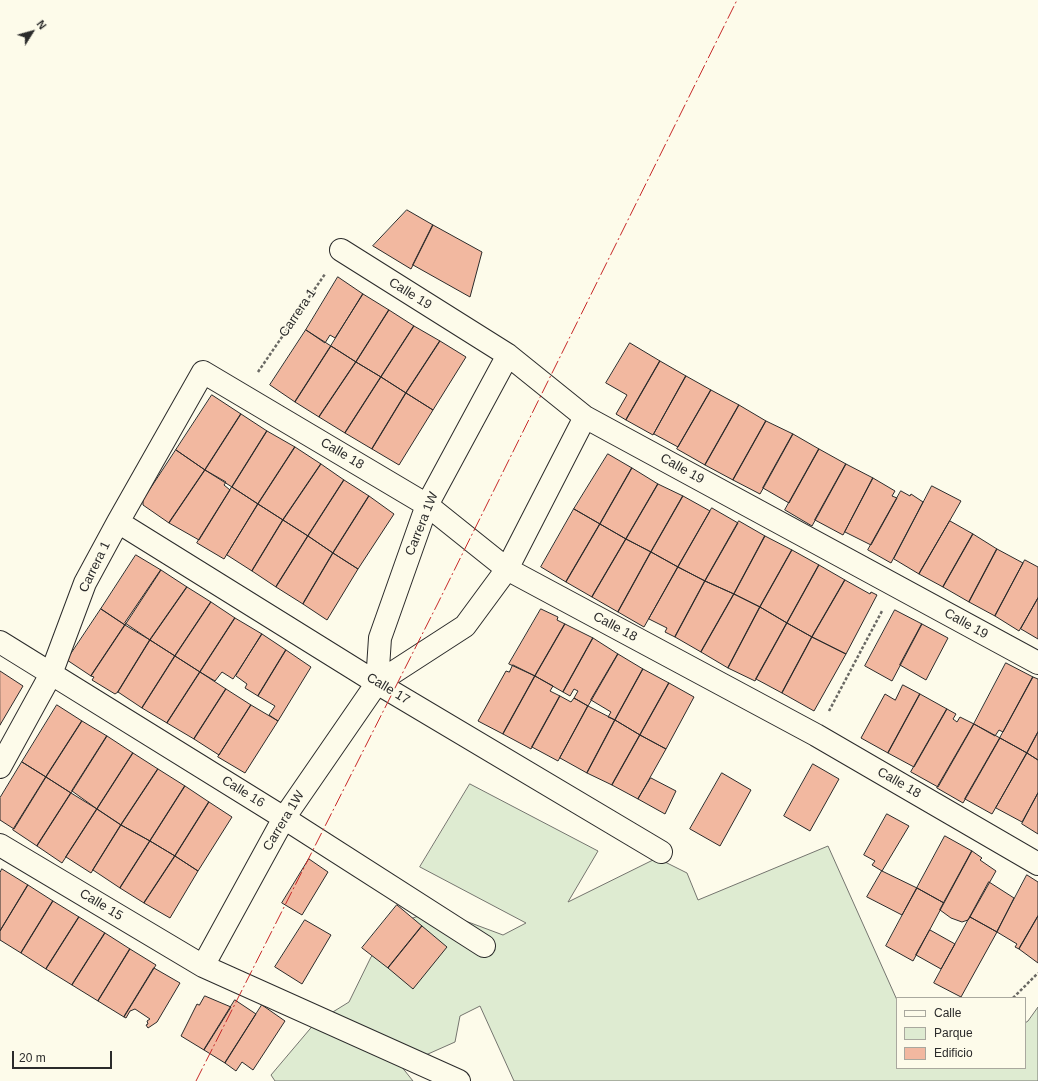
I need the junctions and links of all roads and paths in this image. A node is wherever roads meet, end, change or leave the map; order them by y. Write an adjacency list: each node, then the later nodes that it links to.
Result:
1 (341, 250): 2 (street, Calle 19); 4 (path, Carrera 1)
2 (508, 356): 5 (street, Calle 19); 6 (street, Carrera 1W)
3 (203, 372): 4 (street, Calle 18); 7 (street, Carrera 1)
4 (242, 396): 6 (street, Calle 18)
5 (585, 417): 8 (street, Carrera 1W); 9 (street, Calle 19)
6 (427, 505): 8 (street, Calle 18); 13 (street, Carrera 1W)
7 (118, 522): 12 (street, Carrera 1); 13 (street, Calle 17)
8 (507, 569): 13 (street, Carrera 1W); 14 (street, Calle 18)
9 (896, 586): 11 (street, Calle 19); 14 (path)
10 (0, 642): 12 (street, Calle 16)
11 (1038, 663)
12 (50, 674): 15 (street, Carrera 1); 16 (street, Calle 16)
13 (377, 683): 16 (street, Carrera 1W); 18 (street, Calle 17)
14 (816, 734): 19 (street, Calle 18)
15 (0, 767)
16 (284, 818): 20 (street, Calle 16); 21 (street, Carrera 1W)
17 (0, 845): 21 (street, Calle 15)
18 (661, 852)
19 (1038, 864)
20 (484, 946)
21 (203, 966): 24 (street, Calle 15)
22 (1038, 973): 23 (path)
23 (1014, 997)
24 (459, 1081)

